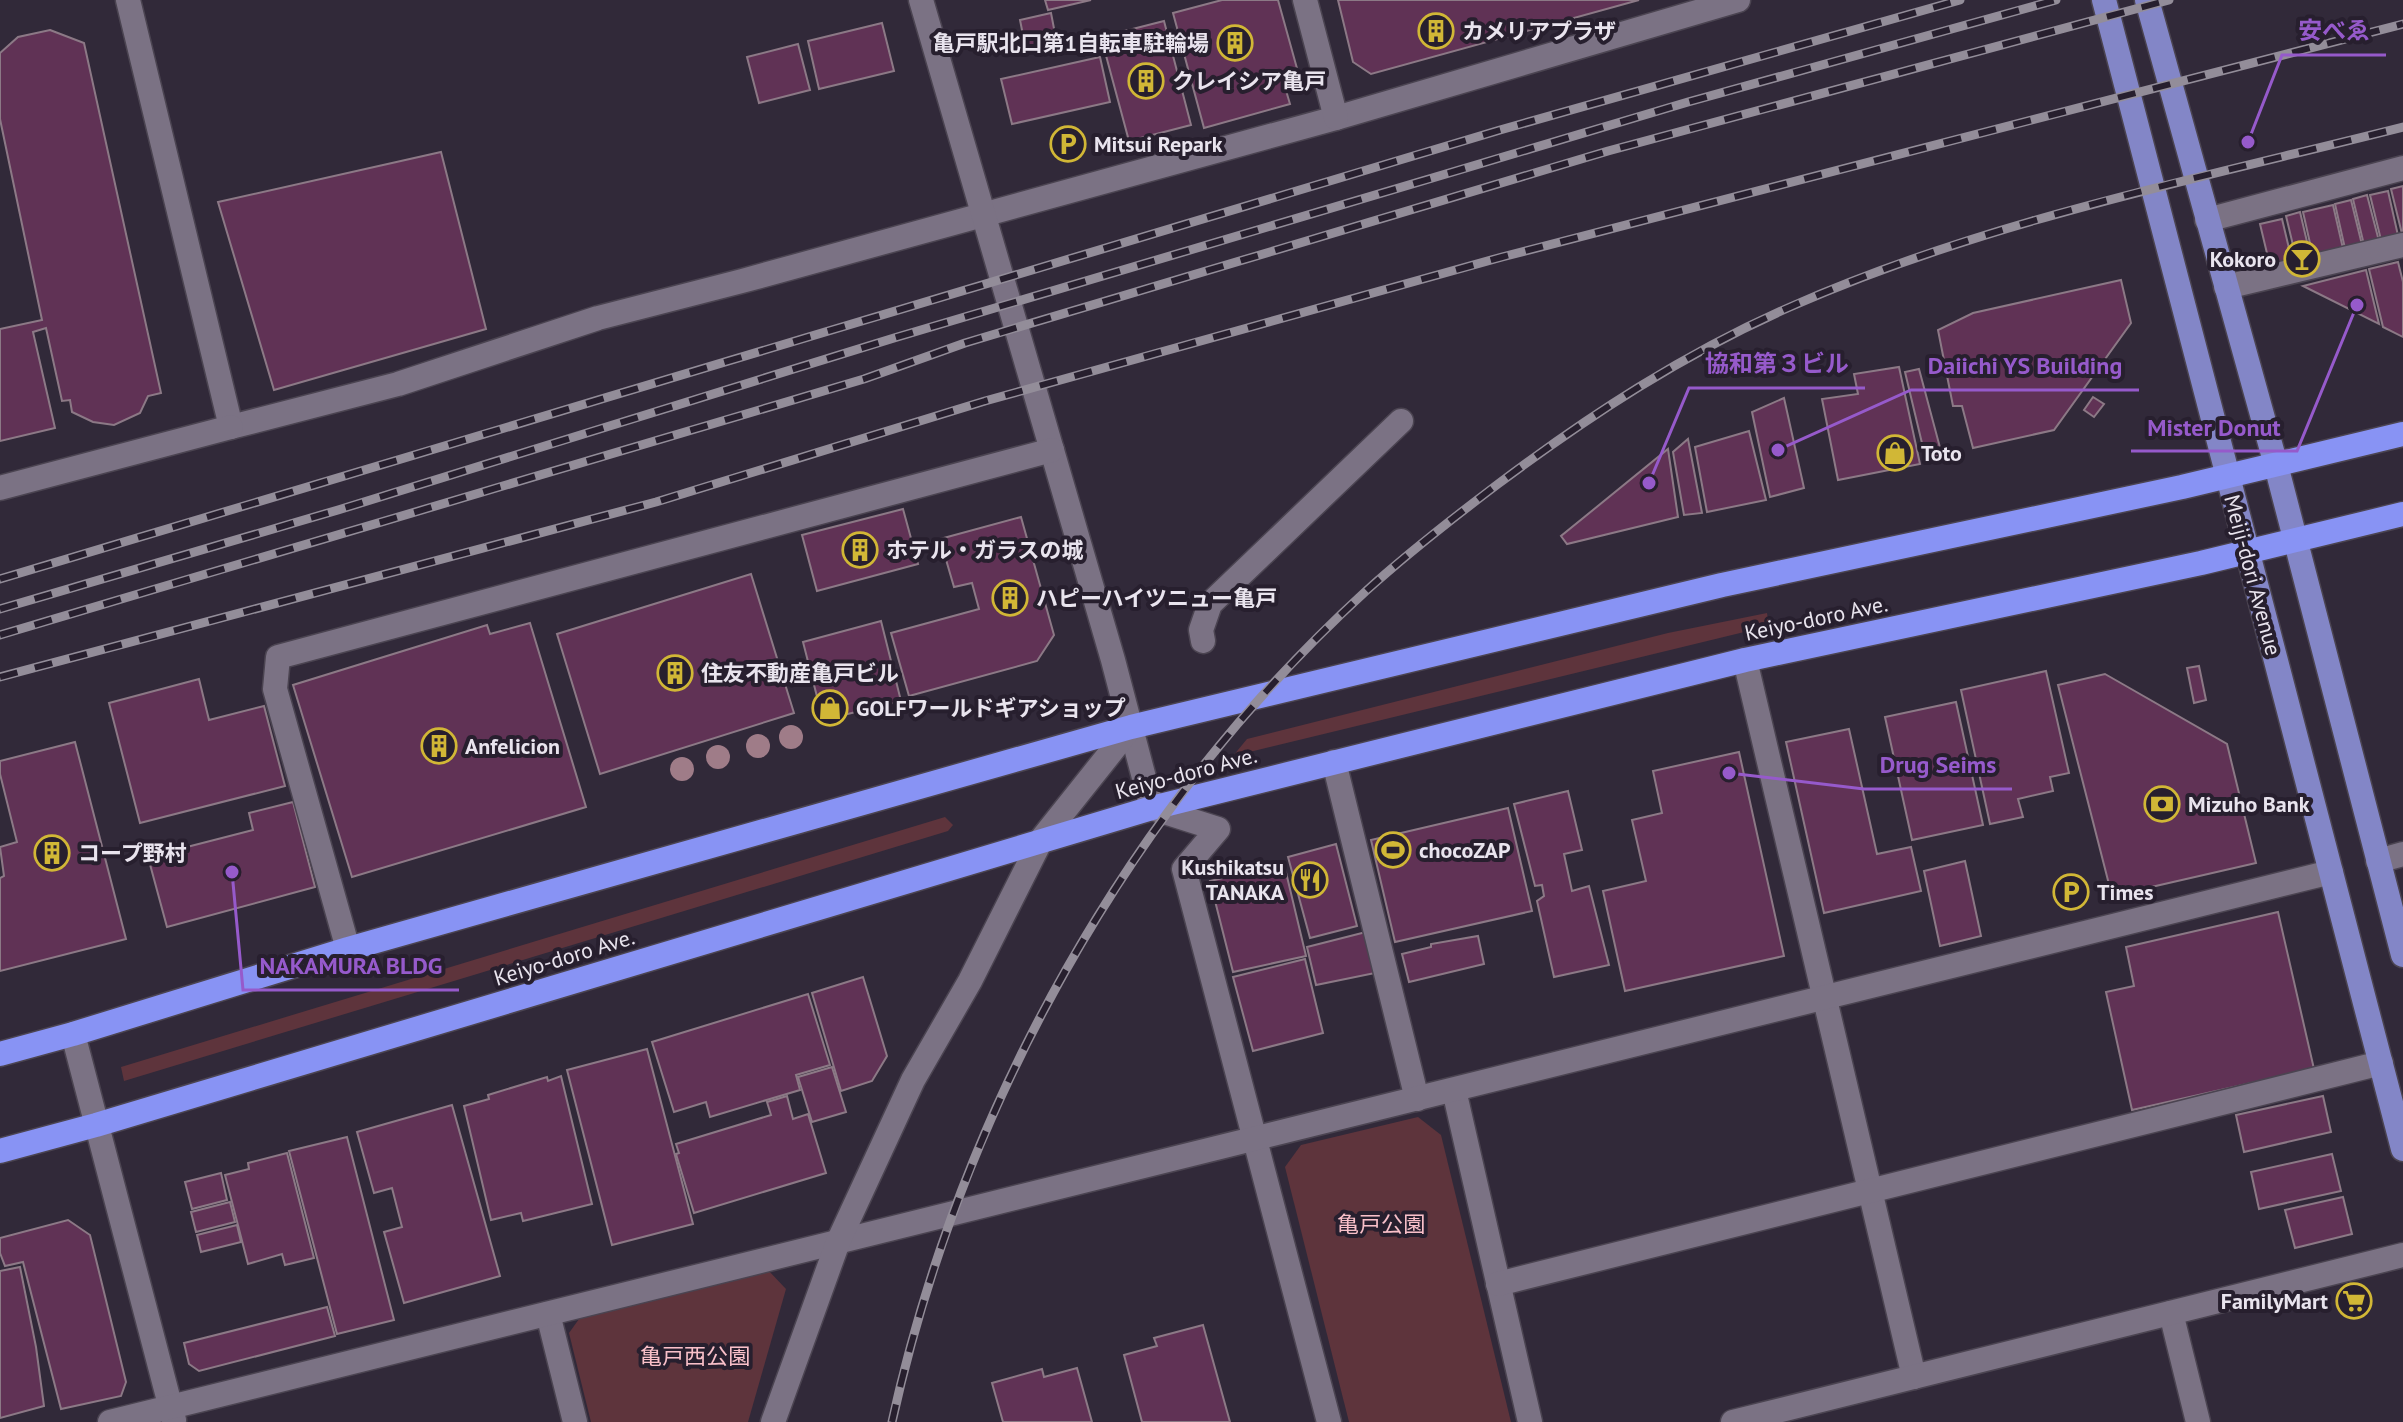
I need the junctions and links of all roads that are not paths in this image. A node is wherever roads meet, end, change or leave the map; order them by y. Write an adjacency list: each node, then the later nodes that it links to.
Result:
1 (128, 0): 15 (street)
2 (921, 0): 10 (street)
3 (1305, 0): 8 (street)
4 (1738, 0): 7 (street)
5 (2104, 0): 19 (main road, Meiji-dori Avenue)
6 (2147, 0): 11 (main road)
7 (1691, 7): 8 (street)
8 (1336, 118): 10 (street)
9 (2403, 168): 11 (street)
10 (983, 215): 15 (street); 17 (street)
11 (2207, 220): 13 (main road)
12 (2403, 245): 13 (street)
13 (2226, 287): 18 (main road)
14 (1401, 421): 24 (street)
15 (231, 427): 20 (street)
16 (2403, 434): 18 (highway)
17 (1052, 450): 26 (street); 33 (street)
18 (2276, 465): 19 (highway); 22 (main road)
19 (2227, 477): 23 (main road, Meiji-dori Avenue); 26 (highway)
20 (0, 488)
21 (2403, 514): 22 (highway, Keiyo-doro Ave.)
22 (2295, 540): 23 (highway, Keiyo-doro Ave.); 31 (main road)
23 (2247, 552): 25 (highway, Keiyo-doro Ave.); 32 (main road, Meiji-dori Avenue)
24 (1203, 641)
25 (1745, 660): 27 (highway, Keiyo-doro Ave.); 35 (street)
26 (1131, 727): 28 (street); 29 (street); 33 (highway)
27 (1334, 762): 28 (highway, Keiyo-doro Ave.); 40 (street)
28 (1152, 808): 29 (highway, Keiyo-doro Ave.); 42 (street)
29 (1041, 840): 41 (highway, Keiyo-doro Ave.); 46 (street)
30 (2403, 854): 31 (street)
31 (2378, 861): 34 (main road)
32 (2331, 872): 35 (street); 38 (main road, Meiji-dori Avenue)
33 (348, 949): 36 (highway)
34 (2403, 955)
35 (1824, 998): 39 (street); 45 (street)
36 (73, 1034): 37 (highway); 41 (street)
37 (0, 1054)
38 (2381, 1063): 43 (main road, Meiji-dori Avenue); 45 (street)
39 (1454, 1090): 40 (street); 48 (street)
40 (1417, 1099): 42 (street)
41 (96, 1125): 44 (highway, Keiyo-doro Ave.); 52 (street)
42 (1254, 1139): 46 (street); 57 (street)
43 (2403, 1149)
44 (0, 1151)
45 (1870, 1191): 48 (street); 51 (street)
46 (838, 1242): 50 (street); 56 (street)
47 (2403, 1255): 49 (street)
48 (1498, 1284): 58 (street)
49 (2171, 1313): 51 (street); 59 (street)
50 (548, 1314): 52 (street); 55 (street)
51 (1914, 1377): 53 (street)
52 (173, 1414): 54 (street)
53 (1744, 1421)
54 (110, 1422)
55 (575, 1422)
56 (773, 1422)
57 (1329, 1422)
58 (1530, 1422)
59 (2198, 1422)

